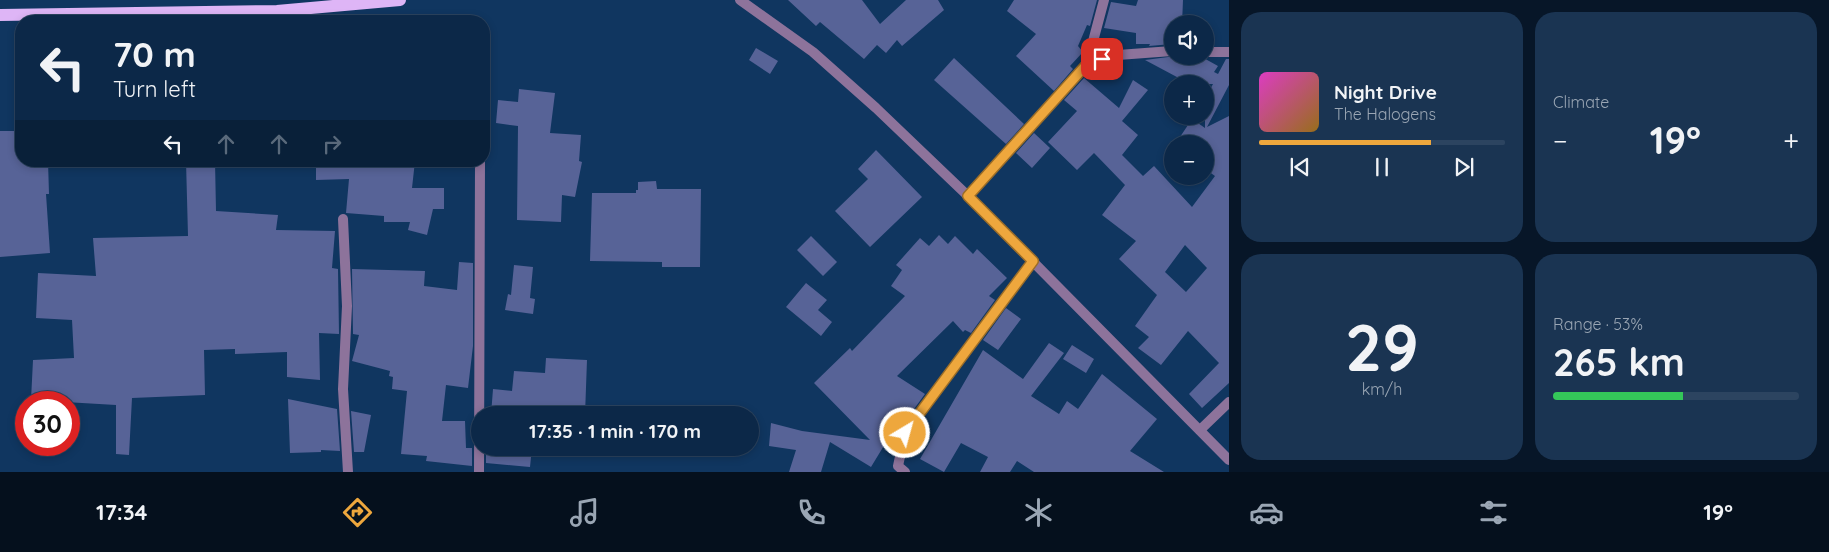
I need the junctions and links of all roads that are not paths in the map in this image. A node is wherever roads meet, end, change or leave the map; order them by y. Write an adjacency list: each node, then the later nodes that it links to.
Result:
1 (400, 0): 4 (main road)
2 (742, 0): 10 (street)
3 (1104, 0): 8 (street)
4 (0, 15)
5 (1164, 52): 8 (street)
6 (1214, 52): 7 (street)
7 (1229, 52)
8 (1087, 64): 10 (street)
9 (480, 167): 17 (street)
10 (968, 196): 12 (street)
11 (343, 219): 16 (street)
12 (1033, 261): 14 (street); 18 (street)
13 (1229, 402): 14 (street)
14 (1200, 430): 15 (street)
15 (1229, 460)
16 (348, 472)
17 (479, 472)
18 (905, 472)

